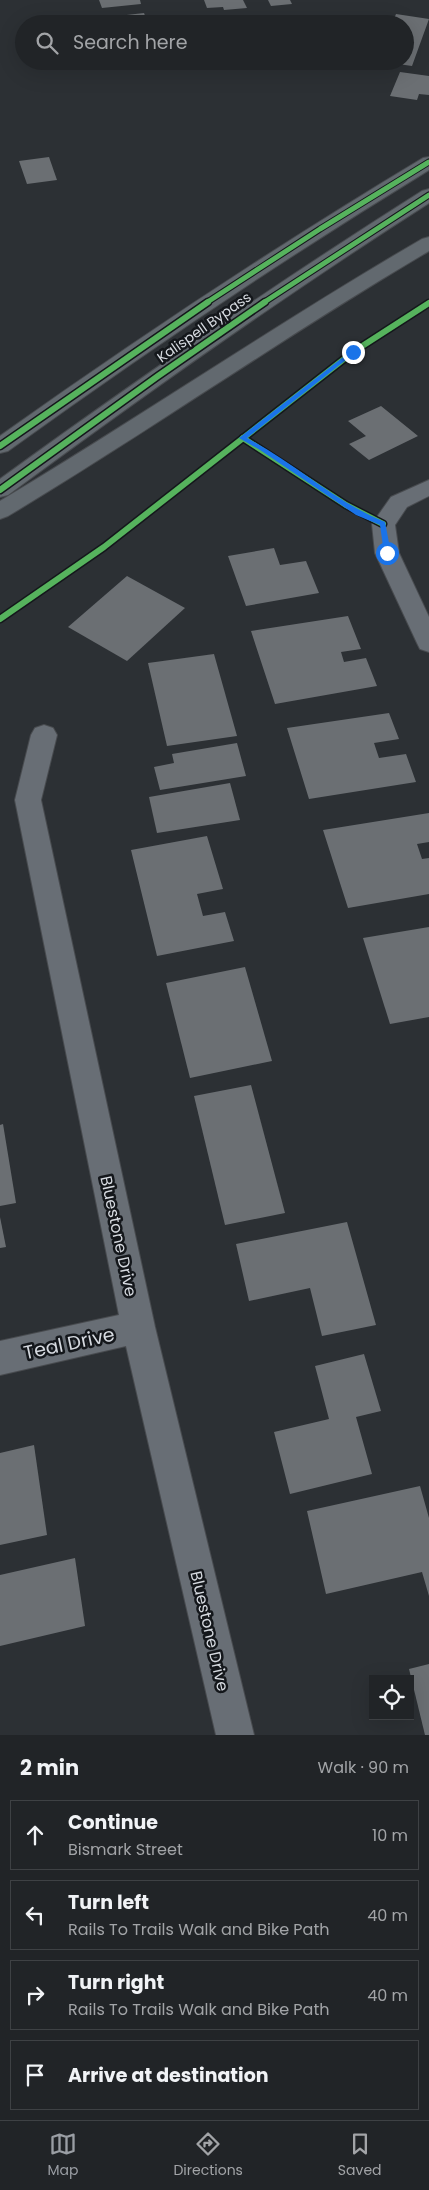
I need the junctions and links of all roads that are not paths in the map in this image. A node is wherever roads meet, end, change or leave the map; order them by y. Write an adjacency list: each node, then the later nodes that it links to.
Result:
1 (429, 162): 4 (highway, Kalispell Bypass)
2 (429, 195): 6 (highway, Kalispell Bypass)
3 (429, 243): 7 (highway)
4 (0, 446)
5 (429, 487): 8 (street)
6 (0, 490)
7 (0, 511)
8 (429, 643)
9 (44, 735): 10 (street, Bluestone Drive)
10 (138, 1327): 11 (street, Teal Drive); 12 (street, Bluestone Drive)
11 (0, 1358)
12 (235, 1735)

